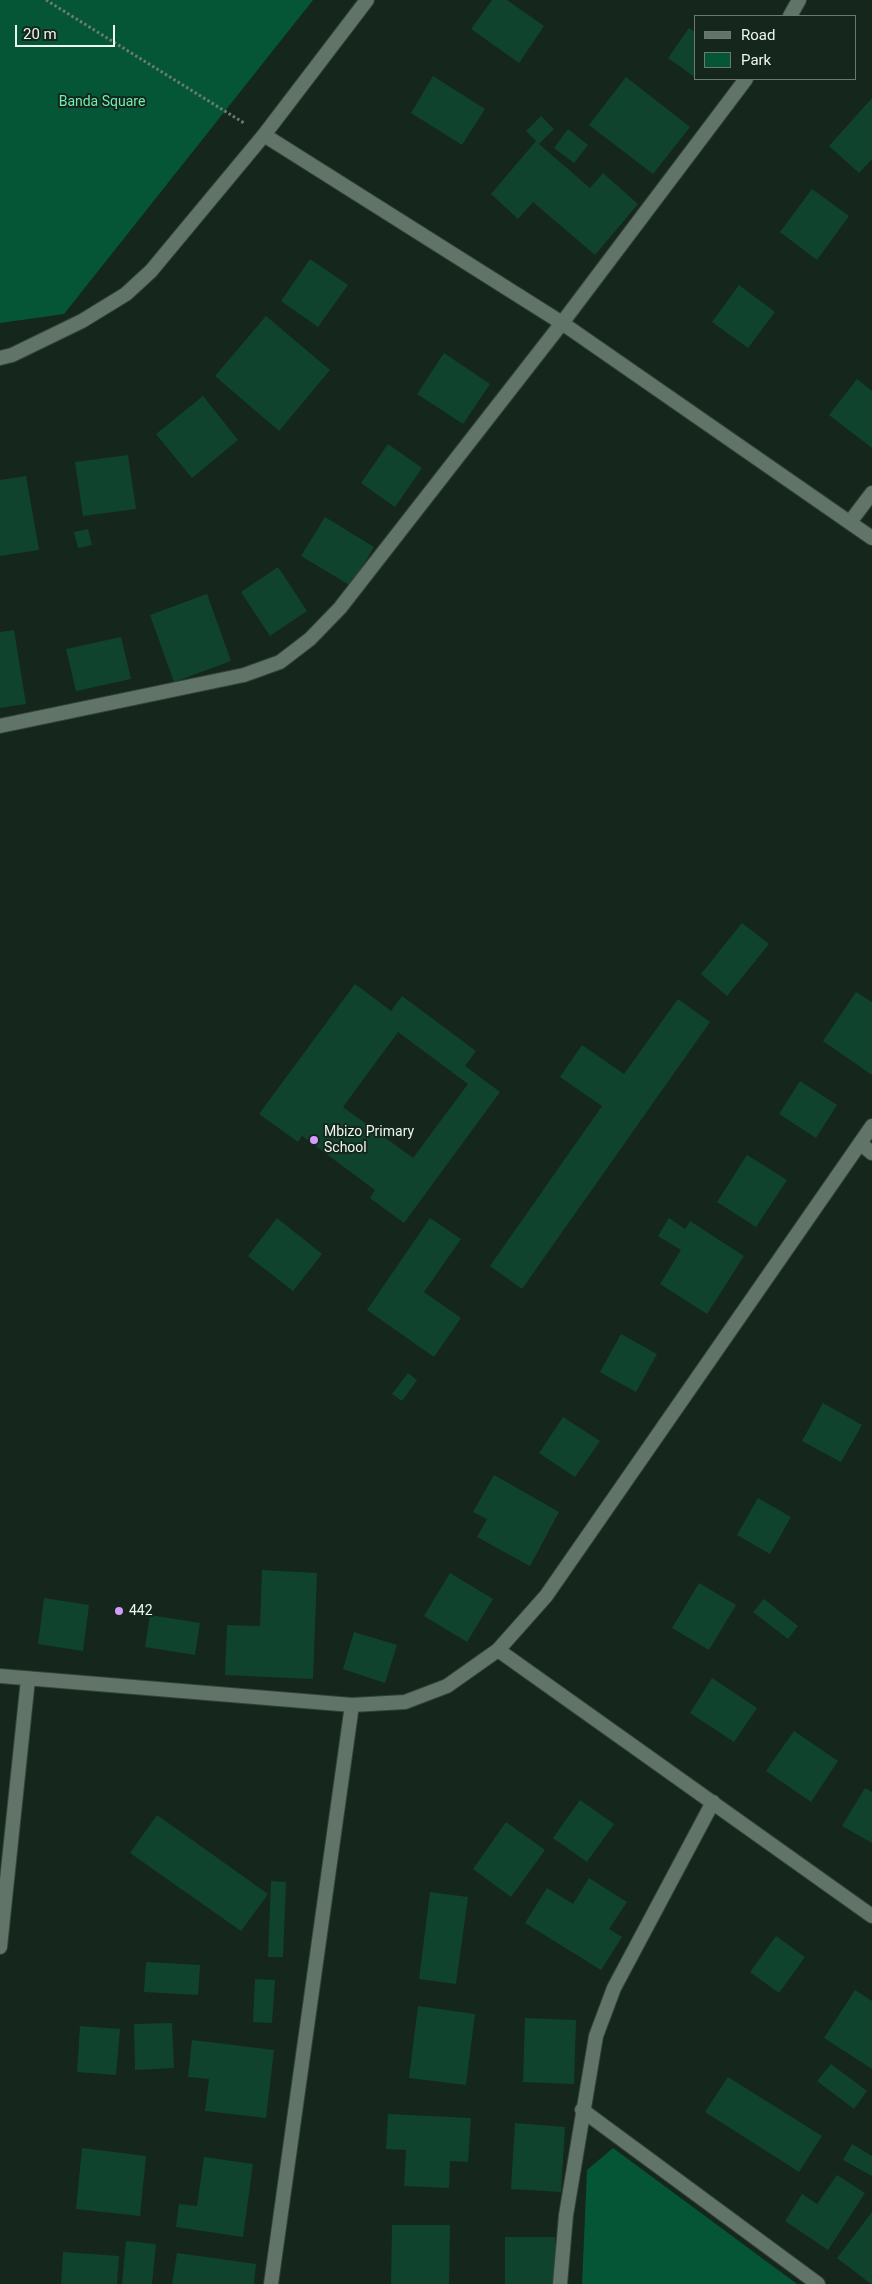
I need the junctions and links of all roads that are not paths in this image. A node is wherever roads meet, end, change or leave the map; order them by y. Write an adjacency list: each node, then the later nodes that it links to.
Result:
1 (367, 0): 5 (street)
2 (799, 0): 3 (street)
3 (791, 15)
4 (745, 80): 6 (street)
5 (264, 135): 6 (street); 7 (street)
6 (562, 323): 9 (street); 11 (street)
7 (0, 358)
8 (872, 493): 9 (street)
9 (850, 522): 10 (street)
10 (872, 538)
11 (0, 726)
12 (872, 1126): 13 (street)
13 (860, 1143): 14 (street); 15 (street)
14 (872, 1153)
15 (498, 1650): 18 (street); 19 (street)
16 (0, 1676): 17 (street)
17 (28, 1679): 18 (street); 21 (street)
18 (352, 1705): 23 (street)
19 (713, 1802): 20 (street); 22 (street)
20 (872, 1916)
21 (0, 1948)
22 (582, 2110): 24 (street); 25 (street)
23 (271, 2284)
24 (560, 2284)
25 (818, 2284)

